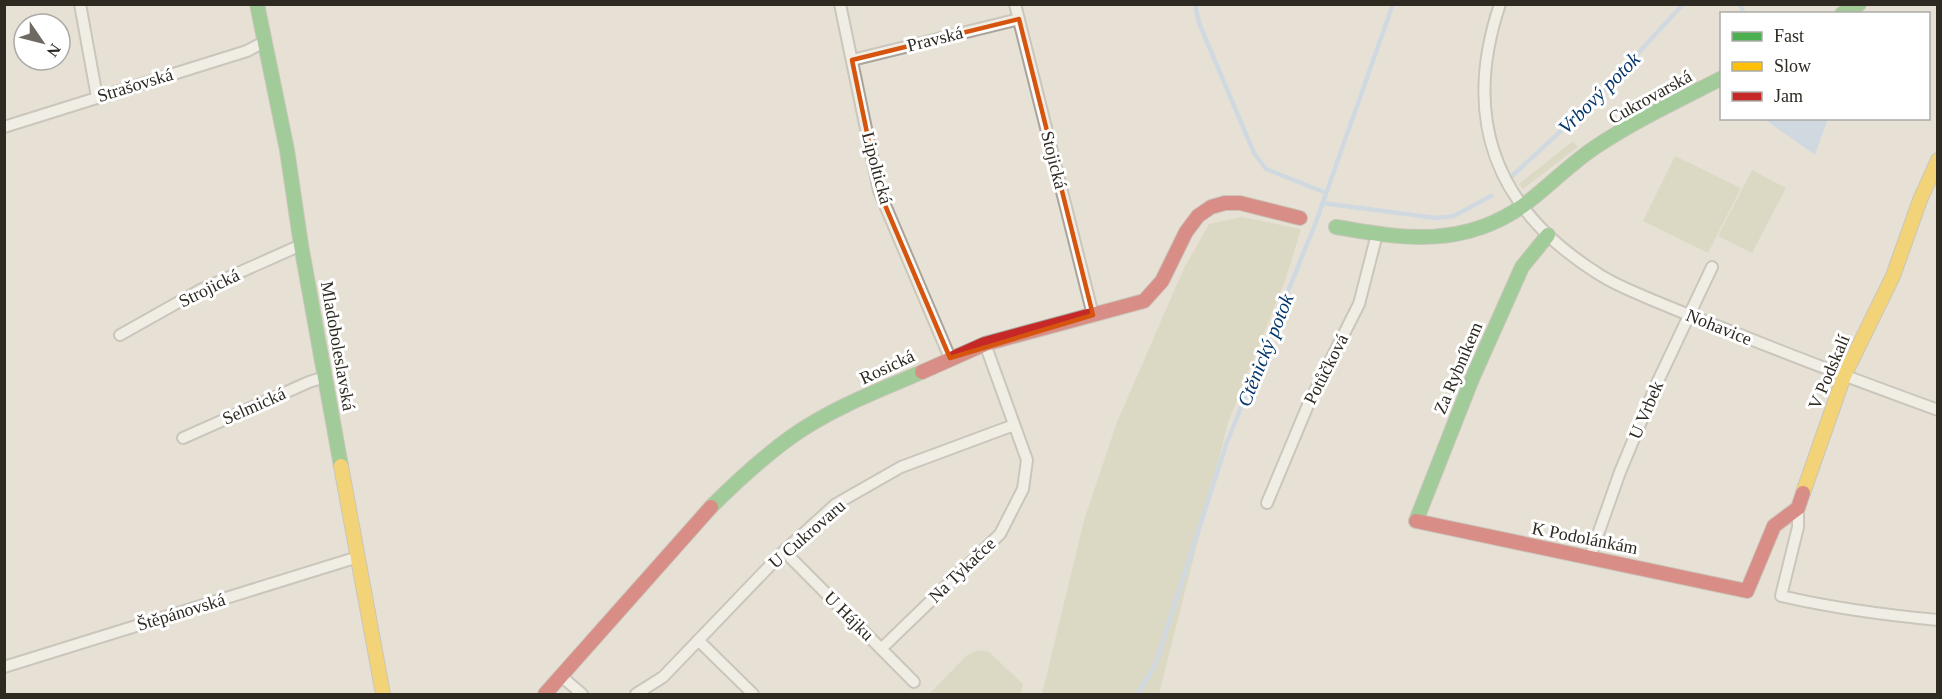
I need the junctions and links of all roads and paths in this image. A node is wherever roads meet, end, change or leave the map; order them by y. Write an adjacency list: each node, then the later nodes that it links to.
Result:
1 (80, 4): 12 (street)
2 (257, 4): 9 (street, Mladoboleslavská)
3 (840, 4): 10 (street, Lipoltická)
4 (1015, 4): 8 (street, Stojická)
5 (1500, 4): 15 (street, Nohavice)
6 (1859, 4): 7 (street)
7 (1845, 12)
8 (1019, 19): 10 (street, Pravská); 22 (street, Stojická)
9 (264, 42): 12 (street, Strašovská); 20 (street, Mladoboleslavská)
10 (852, 60): 26 (street, Lipoltická)
11 (1720, 79): 15 (street, Cukrovarská)
12 (97, 97): 13 (street, Strašovská)
13 (4, 127)
14 (1938, 160): 27 (street, V Podskalí)
15 (1521, 207): 18 (street, Cukrovarská); 19 (street, Nohavice)
16 (1300, 218): 22 (street, Rosická)
17 (1336, 227): 18 (street, Cukrovarská)
18 (1377, 234): 32 (street, Potůčková)
19 (1548, 235): 23 (street, Nohavice); 34 (street, Za Rybníkem)
20 (301, 245): 24 (street, Strojická); 28 (street, Mladoboleslavská)
21 (1712, 267): 23 (street, U Vrbek)
22 (1093, 315): 25 (street, Rosická)
23 (1689, 316): 27 (street, Nohavice); 37 (street, U Vrbek)
24 (120, 335)
25 (985, 344): 26 (street, Rosická); 30 (street, Na Tykačce)
26 (950, 358): 42 (street, Rosická)
27 (1844, 376): 29 (street, Nohavice); 33 (street, V Podskalí)
28 (325, 377): 31 (street, Selmická); 36 (street, Mladoboleslavská)
29 (1938, 410)
30 (1014, 425): 35 (street, U Cukrovaru); 40 (street, Na Tykačce)
31 (183, 438)
32 (1267, 502)
33 (1798, 508): 37 (street, K Podolánkám); 38 (street)
34 (1416, 521): 37 (street, K Podolánkám)
35 (784, 551): 39 (street, U Cukrovaru); 40 (street, U Hájku)
36 (358, 557): 41 (street, Štěpánovská); 44 (street, Mladoboleslavská)
37 (1590, 557)
38 (1938, 620)
39 (698, 640): 47 (street, U Cukrovaru); 48 (street)
40 (882, 648): 43 (street, U Hájku)
41 (4, 667)
42 (562, 677): 45 (street, Rosická); 46 (street)
43 (914, 682)
44 (383, 694)
45 (545, 694)
46 (582, 694)
47 (636, 694)
48 (753, 694)

